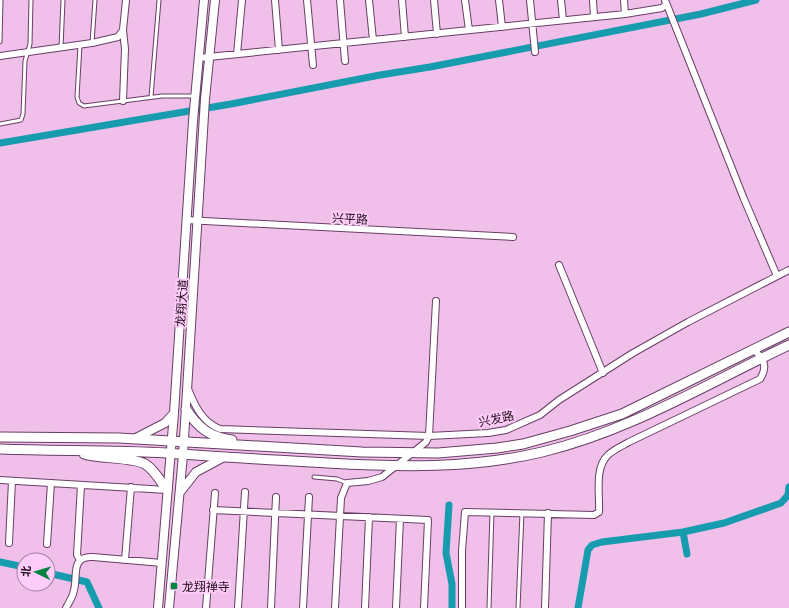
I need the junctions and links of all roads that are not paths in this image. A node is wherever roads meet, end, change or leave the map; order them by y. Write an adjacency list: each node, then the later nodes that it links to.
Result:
1 (1, 0): 33 (lane)
2 (31, 0): 40 (lane)
3 (63, 0): 38 (lane)
4 (95, 0): 34 (lane)
5 (126, 0): 28 (street)
6 (159, 0): 48 (lane)
7 (204, 0): 44 (main road, 龙翔大道)
8 (215, 0): 45 (main road, 龙翔大道)
9 (242, 0): 42 (street)
10 (275, 0): 39 (street)
11 (307, 0): 37 (street)
12 (340, 0): 35 (street)
13 (368, 0): 32 (street)
14 (402, 0): 31 (street)
15 (434, 0): 30 (street)
16 (465, 0): 29 (street)
17 (499, 0): 27 (street)
18 (530, 0): 26 (street)
19 (561, 0): 25 (street)
20 (593, 0): 24 (street)
21 (624, 0): 23 (street)
22 (666, 2): 23 (street); 57 (street)
23 (625, 14): 24 (street)
24 (594, 17): 25 (street)
25 (563, 20): 26 (street)
26 (532, 24): 27 (street); 41 (street)
27 (502, 27): 29 (street)
28 (123, 30): 34 (street); 50 (street)
29 (468, 30): 30 (street)
30 (436, 34): 31 (street)
31 (405, 37): 32 (street)
32 (373, 40): 35 (street)
33 (0, 42)
34 (92, 43): 36 (street)
35 (344, 43): 37 (street); 46 (street)
36 (80, 45): 38 (street); 50 (lane)
37 (311, 47): 39 (street); 47 (street)
38 (61, 48): 40 (street)
39 (279, 50): 42 (street)
40 (28, 52): 43 (street); 51 (lane)
41 (534, 52)
42 (237, 54): 45 (street)
43 (0, 56)
44 (199, 58): 45 (street); 49 (main road, 龙翔大道)
45 (209, 58): 53 (main road, 龙翔大道)
46 (345, 61)
47 (313, 65)
48 (150, 97): 49 (lane); 50 (lane)
49 (195, 99): 52 (main road, 龙翔大道)
50 (122, 101)
51 (0, 124)
52 (186, 220): 53 (street, 兴平路); 66 (main road, 龙翔大道)
53 (198, 221): 54 (street, 兴平路); 64 (main road, 龙翔大道)
54 (513, 237)
55 (559, 265): 63 (street)
56 (789, 270): 57 (street, 兴发路)
57 (777, 276): 63 (street, 兴发路)
58 (436, 301): 67 (street)
59 (789, 332): 61 (main road)
60 (789, 345): 62 (main road)
61 (754, 350): 62 (street); 75 (main road)
62 (762, 358): 79 (main road); 98 (street)
63 (603, 373): 67 (street, 兴发路)
64 (188, 389): 65 (main road, 龙翔大道); 67 (street, 兴发路)
65 (186, 410): 71 (main road, 龙翔大道); 72 (main road)
66 (174, 414): 69 (main road); 70 (main road, 龙翔大道)
67 (430, 436): 75 (street)
68 (0, 437): 69 (main road)
69 (134, 439): 70 (main road)
70 (172, 442): 71 (main road); 76 (main road, 龙翔大道)
71 (184, 443): 72 (main road); 77 (main road, 龙翔大道)
72 (285, 448): 75 (main road)
73 (0, 450): 74 (main road)
74 (76, 452): 76 (main road); 87 (main road)
75 (414, 453): 79 (street)
76 (170, 454): 77 (main road); 87 (main road, 龙翔大道)
77 (184, 455): 78 (main road); 88 (main road, 龙翔大道)
78 (224, 457): 79 (main road); 88 (main road)
79 (397, 466): 84 (street)
80 (314, 476): 84 (lane)
81 (0, 480): 82 (street)
82 (12, 481): 83 (street); 103 (street)
83 (51, 483): 85 (street); 104 (street)
84 (347, 483): 100 (street)
85 (81, 485): 86 (street); 105 (street)
86 (131, 487): 87 (street); 106 (street)
87 (167, 490): 107 (main road, 龙翔大道)
88 (180, 492): 110 (main road, 龙翔大道)
89 (245, 492): 94 (street)
90 (214, 493): 93 (street)
91 (308, 496): 99 (street)
92 (276, 497): 96 (street)
93 (213, 510): 94 (street); 111 (street)
94 (244, 511): 96 (street); 112 (street)
95 (492, 512): 97 (street); 119 (street); 120 (lane)
96 (276, 513): 99 (street); 113 (street)
97 (522, 513): 98 (street); 121 (lane)
98 (548, 513): 122 (street)
99 (307, 514): 100 (street); 114 (street)
100 (340, 516): 101 (street); 115 (street)
101 (370, 517): 102 (street); 116 (street)
102 (400, 519): 117 (street); 118 (street)
103 (9, 543)
104 (47, 544)
105 (80, 560): 106 (street); 108 (street)
106 (125, 560): 107 (street)
107 (162, 563): 109 (main road, 龙翔大道)
108 (66, 608)
109 (158, 608)
110 (169, 608)
111 (206, 608)
112 (238, 608)
113 (271, 608)
114 (303, 608)
115 (335, 608)
116 (365, 608)
117 (396, 608)
118 (424, 608)
119 (462, 608)
120 (489, 608)
121 (518, 608)
122 (545, 608)

